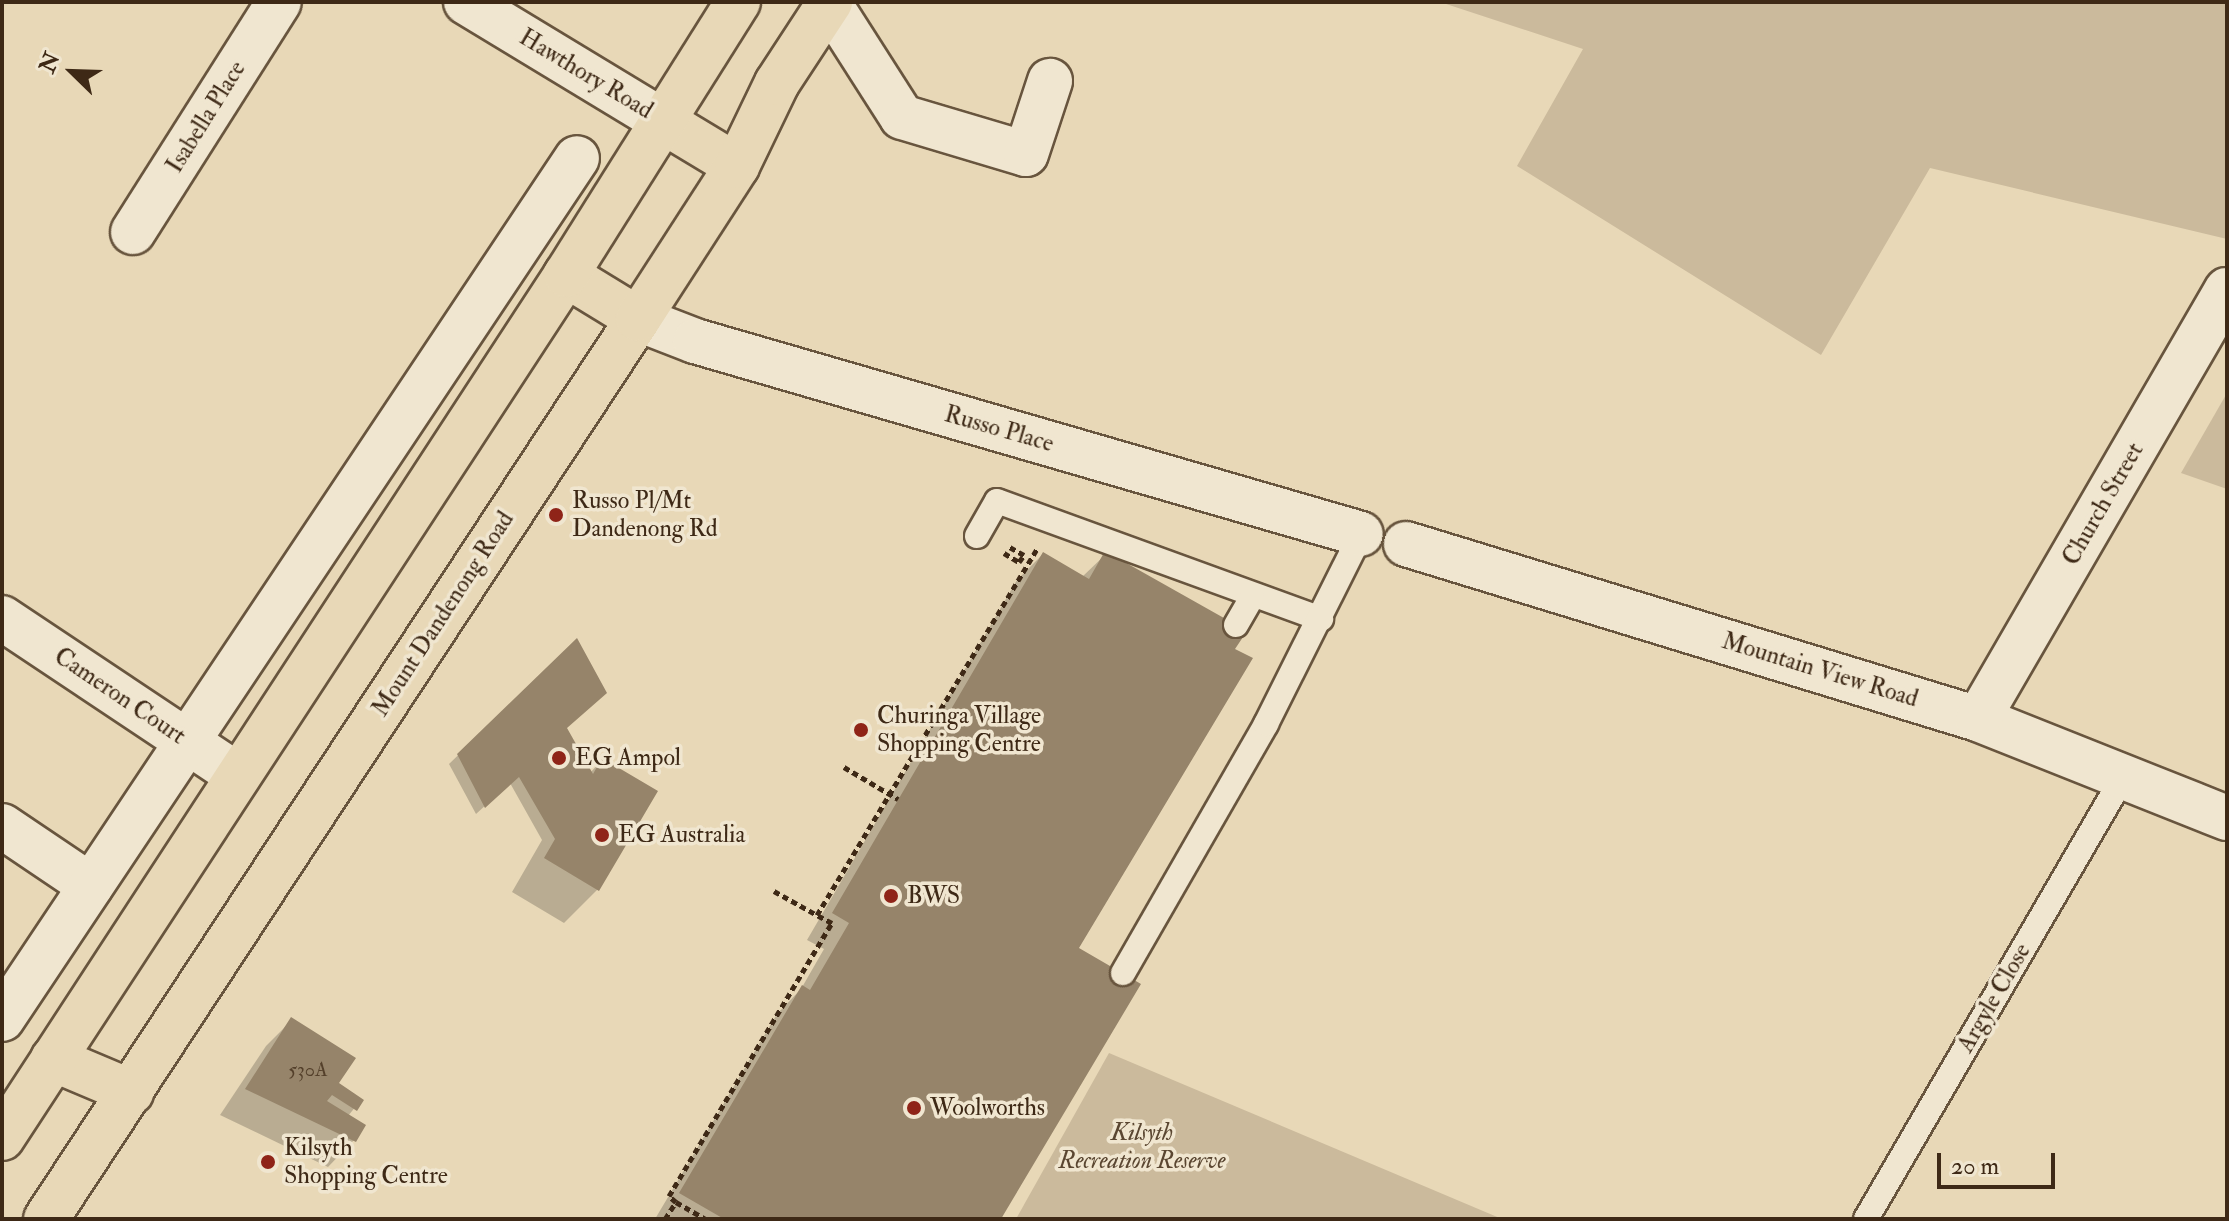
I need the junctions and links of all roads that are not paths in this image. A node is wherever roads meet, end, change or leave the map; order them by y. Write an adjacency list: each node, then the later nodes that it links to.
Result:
1 (279, 2): 9 (street, Isabella Place)
2 (466, 2): 6 (street, Hawthory Road)
3 (738, 2): 6 (main road)
4 (829, 3): 5 (street); 8 (main road, Mount Dandenong Road)
5 (1050, 81)
6 (664, 122): 8 (main road); 10 (main road)
7 (577, 158): 21 (street)
8 (737, 166): 12 (main road, Mount Dandenong Road)
9 (133, 232)
10 (566, 275): 12 (main road); 22 (main road)
11 (2227, 290): 20 (street, Church Street)
12 (638, 319): 13 (street, Russo Place); 30 (main road, Mount Dandenong Road)
13 (1361, 534): 18 (lane)
14 (988, 538): 16 (lane)
15 (1406, 544): 20 (street, Mountain View Road)
16 (1252, 597): 18 (lane); 19 (lane)
17 (2, 618): 21 (street, Cameron Court)
18 (1321, 619): 27 (lane)
19 (1236, 625)
20 (1978, 719): 23 (street, Mountain View Road)
21 (185, 739): 22 (street, Cameron Court); 26 (street)
22 (237, 775): 29 (main road)
23 (2123, 777): 24 (street, Mountain View Road); 33 (lane, Argyle Close)
24 (2227, 818)
25 (2, 826): 26 (street)
26 (91, 886): 28 (street)
27 (1123, 973)
28 (2, 1019)
29 (53, 1059): 30 (main road); 31 (main road)
30 (122, 1105): 32 (main road, Mount Dandenong Road)
31 (2, 1138)
32 (46, 1219)
33 (1866, 1219)

